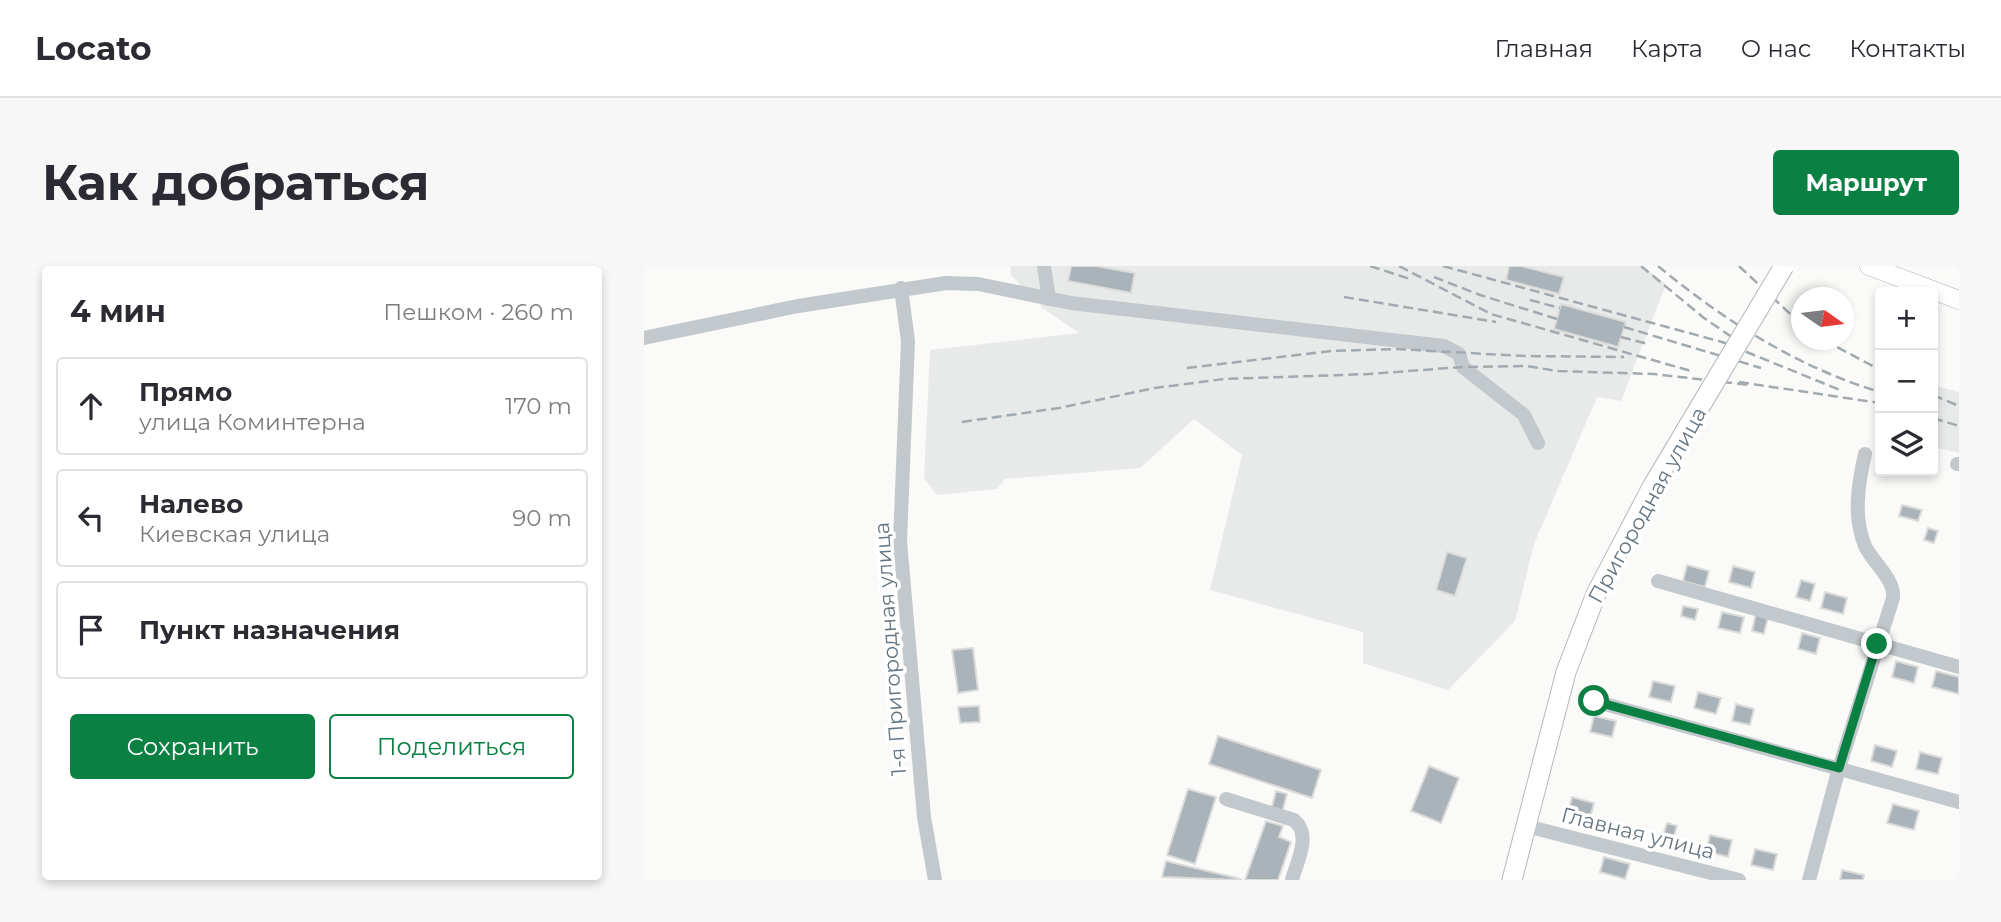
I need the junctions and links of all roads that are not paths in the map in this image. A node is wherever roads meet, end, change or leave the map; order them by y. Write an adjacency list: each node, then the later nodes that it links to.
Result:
1 (1044, 266): 5 (street)
2 (1784, 266): 17 (highway, Пригородная улица, bridge)
3 (1869, 266): 6 (main road)
4 (901, 288): 5 (street); 7 (street); 18 (street, 1-я Пригородная улица)
5 (1049, 299): 8 (street)
6 (1959, 300)
7 (644, 338)
8 (1538, 443)
9 (1865, 454): 11 (street)
10 (1658, 581): 11 (street)
11 (1877, 644): 12 (street); 14 (street)
12 (1959, 667)
13 (1594, 701): 14 (street)
14 (1839, 768): 16 (street); 22 (street)
15 (1226, 799): 19 (street)
16 (1959, 802)
17 (1525, 826): 20 (highway, Пригородная улица); 21 (street, Главная улица)
18 (935, 880)
19 (1292, 880)
20 (1512, 880)
21 (1740, 880)
22 (1809, 880)

